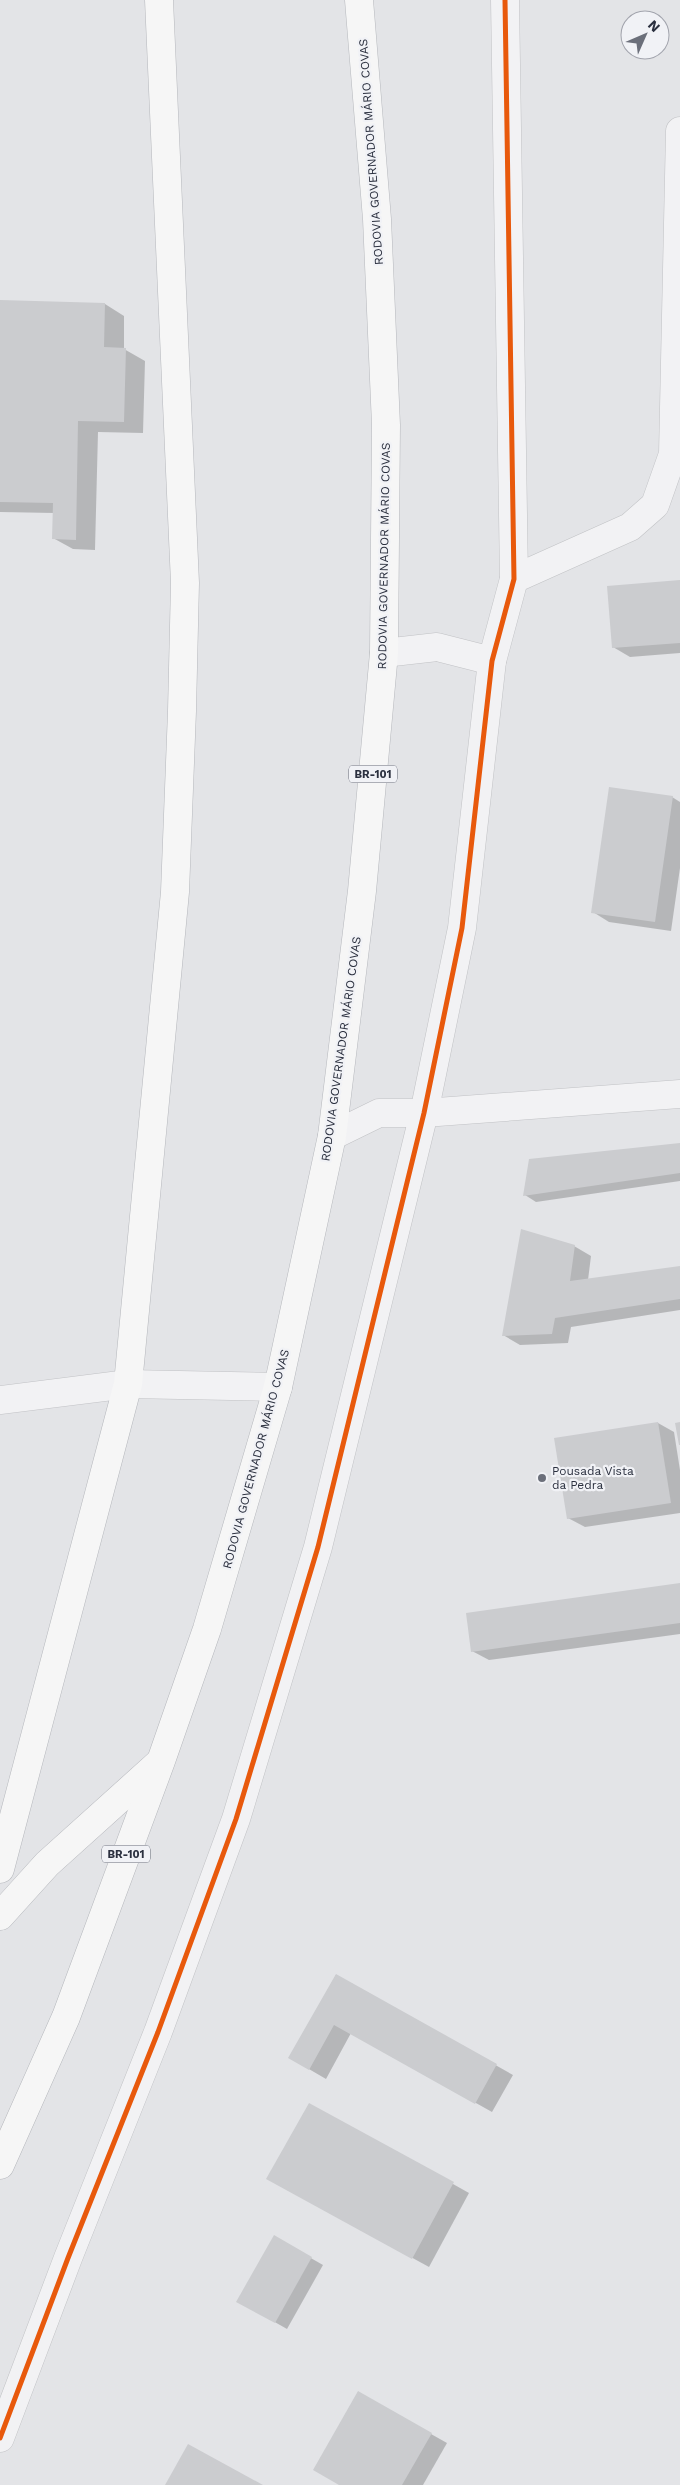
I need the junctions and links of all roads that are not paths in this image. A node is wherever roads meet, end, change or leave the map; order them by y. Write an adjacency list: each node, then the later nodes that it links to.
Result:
1 (159, 0): 11 (highway)
2 (359, 0): 6 (highway, RODOVIA GOVERNADOR MÁRIO COVAS / BR-101)
3 (505, 0): 5 (street)
4 (680, 131): 5 (street)
5 (514, 579): 7 (street)
6 (384, 653): 7 (street); 10 (highway, RODOVIA GOVERNADOR MÁRIO COVAS / BR-101)
7 (492, 661): 9 (street)
8 (680, 1094): 9 (street)
9 (424, 1113): 10 (street); 18 (street)
10 (332, 1136): 12 (highway, RODOVIA GOVERNADOR MÁRIO COVAS / BR-101)
11 (128, 1384): 12 (street); 13 (street); 15 (highway)
12 (278, 1387): 14 (highway, RODOVIA GOVERNADOR MÁRIO COVAS / BR-101)
13 (0, 1400)
14 (161, 1761): 16 (highway); 17 (highway, RODOVIA GOVERNADOR MÁRIO COVAS / BR-101)
15 (0, 1869)
16 (0, 1916)
17 (0, 2165)
18 (0, 2438)

